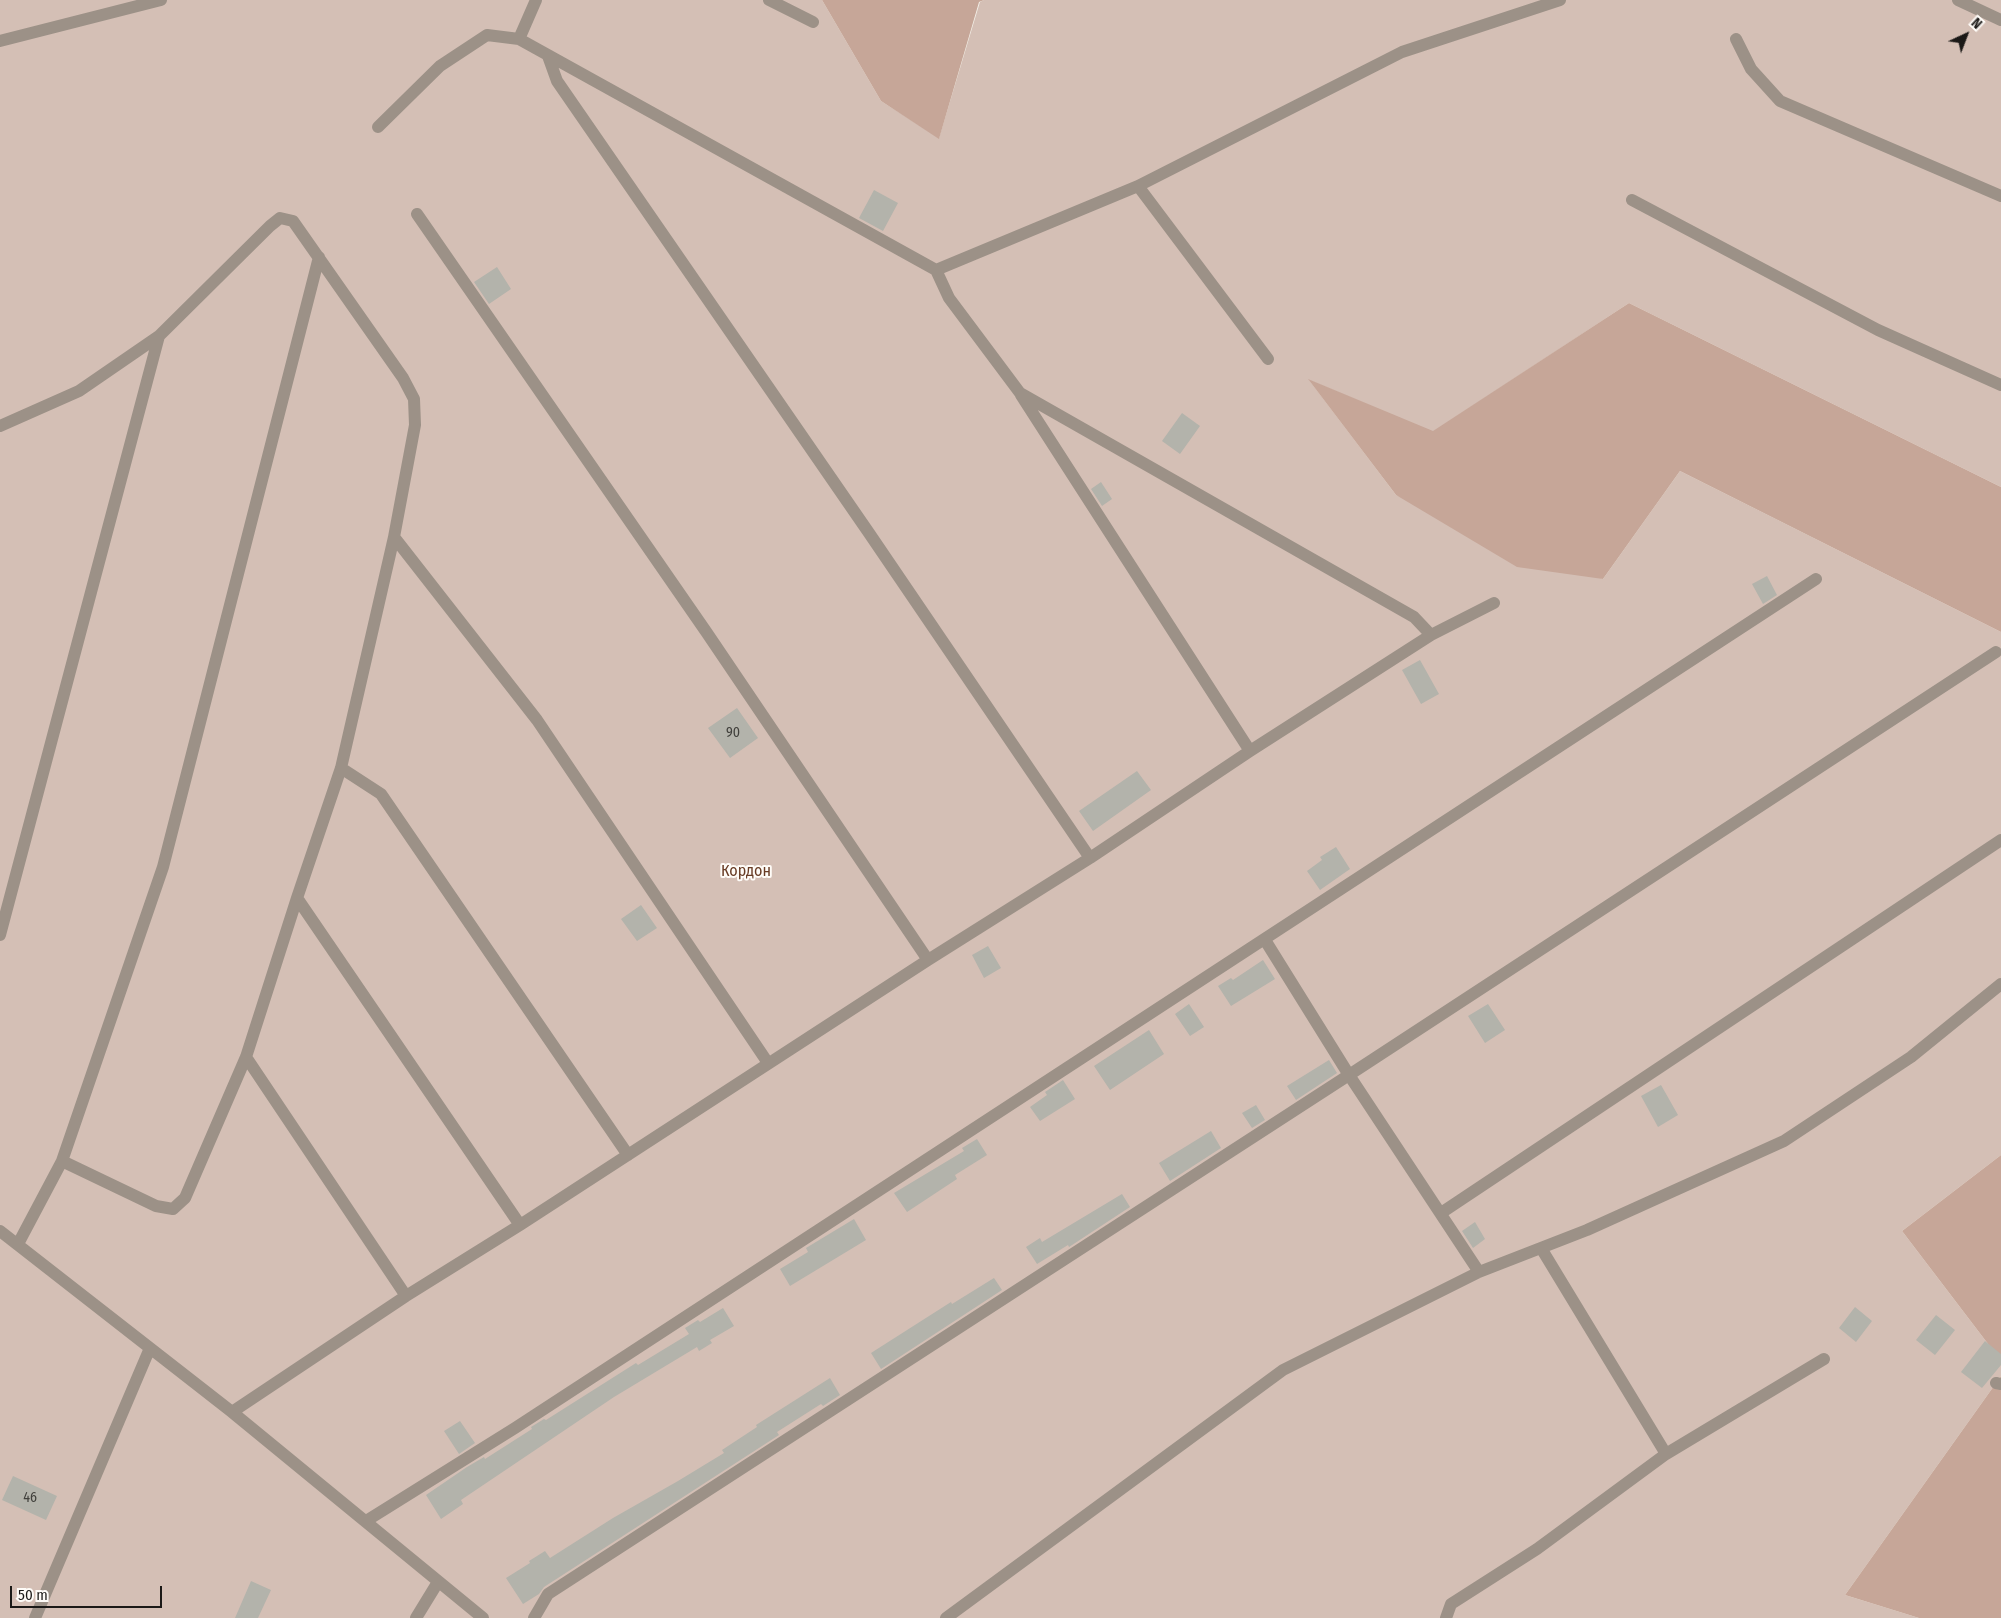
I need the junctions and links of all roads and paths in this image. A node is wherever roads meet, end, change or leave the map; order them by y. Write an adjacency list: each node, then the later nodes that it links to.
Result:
1 (161, 0): 10 (street)
2 (536, 0): 8 (street)
3 (769, 0): 7 (street)
4 (1560, 0): 13 (street)
5 (1958, 0): 6 (street)
6 (2001, 20)
7 (813, 22)
8 (519, 39): 11 (street); 12 (street)
9 (1736, 39): 14 (street)
10 (0, 41)
11 (548, 56): 18 (street); 32 (street)
12 (378, 127)
13 (1138, 186): 18 (street); 20 (street)
14 (2001, 196)
15 (1632, 200): 21 (street)
16 (417, 214): 36 (street)
17 (319, 257): 19 (street); 24 (street); 42 (street)
18 (936, 270): 22 (street)
19 (159, 336): 23 (street); 34 (street)
20 (1268, 360)
21 (2001, 385)
22 (1020, 393): 27 (street); 29 (street)
23 (0, 426)
24 (394, 537): 30 (street); 39 (street)
25 (1816, 580): 35 (street)
26 (1494, 603): 27 (street)
27 (1431, 635): 29 (street)
28 (1996, 652): 40 (street)
29 (1250, 751): 32 (street)
30 (341, 768): 33 (street); 41 (street)
31 (2001, 840): 43 (street)
32 (1090, 858): 36 (street)
33 (297, 898): 38 (street); 44 (street)
34 (0, 935)
35 (1266, 940): 40 (street); 54 (street)
36 (928, 960): 39 (street)
37 (2001, 984): 47 (street)
38 (246, 1057): 42 (street); 49 (street)
39 (768, 1063): 41 (street)
40 (1349, 1075): 43 (street); 59 (street)
41 (628, 1155): 44 (street)
42 (62, 1162): 46 (street)
43 (1441, 1213): 48 (street)
44 (520, 1225): 49 (street)
45 (0, 1231): 46 (street)
46 (18, 1244): 50 (street)
47 (1541, 1248): 48 (street); 53 (street)
48 (1479, 1272): 60 (street)
49 (406, 1296): 52 (street)
50 (150, 1348): 52 (street); 56 (street)
51 (1824, 1359): 53 (street)
52 (232, 1412): 54 (street)
53 (1666, 1454): 61 (street)
54 (366, 1521): 55 (street)
55 (438, 1582): 57 (street); 58 (street)
56 (35, 1618)
57 (416, 1618)
58 (483, 1618)
59 (534, 1618)
60 (946, 1618)
61 (1446, 1618)

